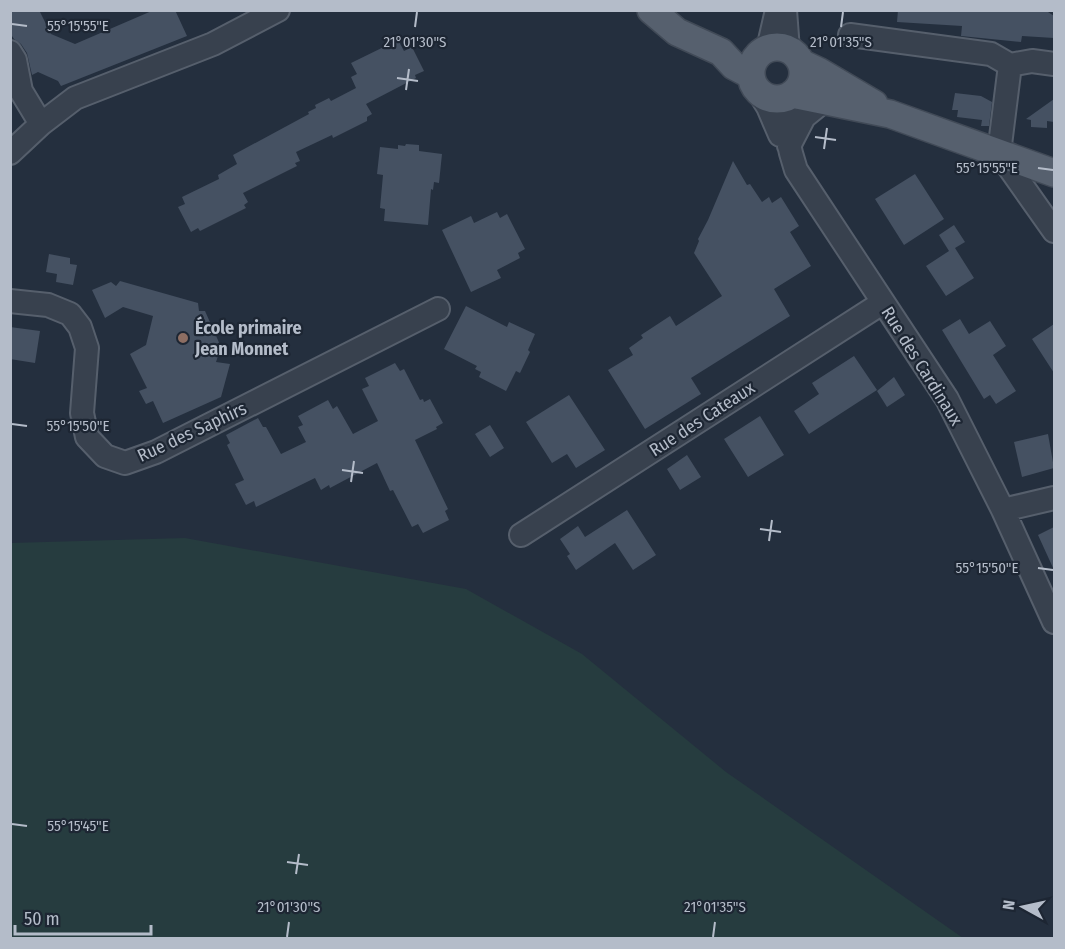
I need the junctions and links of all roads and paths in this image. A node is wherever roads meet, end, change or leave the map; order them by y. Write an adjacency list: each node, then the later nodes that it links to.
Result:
1 (278, 10): 13 (street)
2 (651, 10): 9 (main road)
3 (777, 10): 9 (street)
4 (785, 10): 9 (street)
5 (850, 35): 8 (street)
6 (10, 52): 10 (street)
7 (1054, 64): 8 (street)
8 (1010, 65): 16 (street)
9 (776, 72): 11 (main road); 12 (main road); 14 (street, Rue des Cardinaux)
10 (16, 88): 13 (street)
11 (825, 100): 12 (main road); 14 (street)
12 (890, 114): 16 (main road)
13 (41, 124): 15 (street)
14 (789, 149): 20 (street, Rue des Cardinaux)
15 (10, 153)
16 (999, 153): 17 (main road); 18 (street)
17 (1054, 173)
18 (1054, 231)
19 (10, 301): 21 (street, Rue des Saphirs)
20 (882, 303): 23 (street, Rue des Cardinaux); 24 (street, Rue des Cateaux)
21 (438, 309)
22 (1054, 498): 23 (street)
23 (1003, 510): 25 (street, Rue des Cardinaux)
24 (521, 535)
25 (1054, 622)

